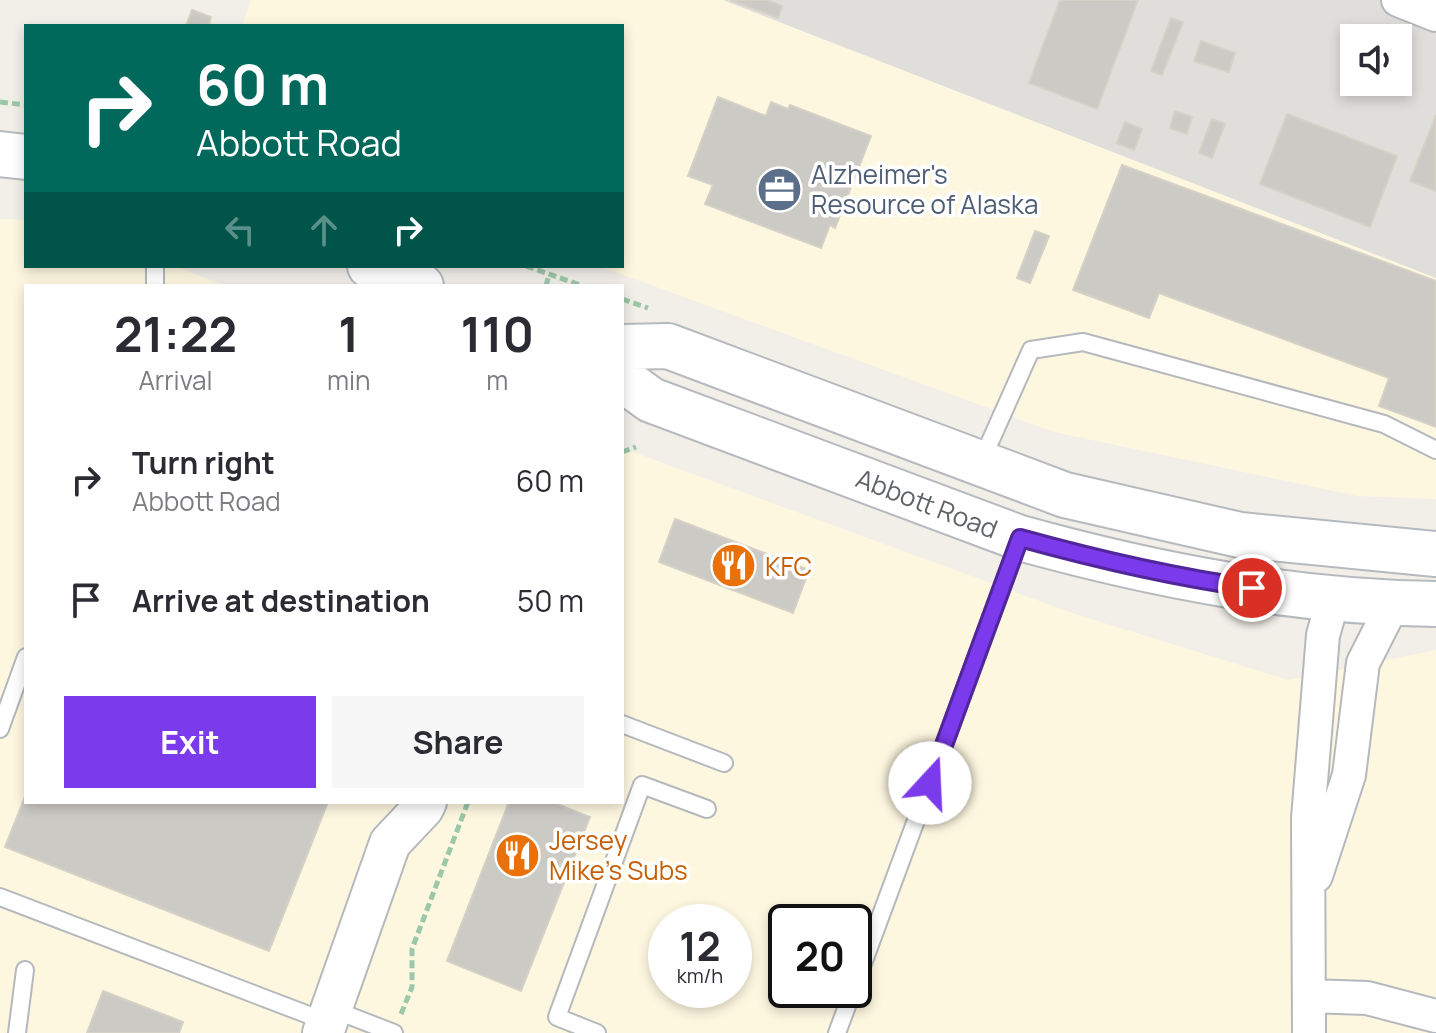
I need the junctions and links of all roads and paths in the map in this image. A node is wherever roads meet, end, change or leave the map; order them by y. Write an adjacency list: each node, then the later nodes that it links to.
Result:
1 (1398, 0): 2 (street)
2 (1436, 15)
3 (0, 102): 4 (path)
4 (24, 105)
5 (0, 154): 6 (main road)
6 (24, 157)
7 (375, 268): 10 (main road)
8 (531, 268): 9 (path)
9 (549, 275): 11 (path); 12 (path)
10 (416, 284)
11 (547, 284)
12 (577, 284)
13 (624, 300): 14 (path)
14 (651, 309)
15 (624, 347): 20 (main road)
16 (624, 380): 21 (main road, Abbott Road)
17 (636, 447): 19 (path)
18 (1436, 450): 20 (lane)
19 (624, 451)
20 (981, 463): 22 (main road)
21 (1020, 538): 24 (main road, Abbott Road); 38 (lane)
22 (1436, 554)
23 (1436, 579): 24 (main road)
24 (1336, 601): 25 (main road, Abbott Road); 37 (street)
25 (1393, 604): 26 (main road, Abbott Road); 37 (street)
26 (1436, 604)
27 (24, 663): 29 (lane)
28 (624, 725): 30 (lane)
29 (0, 729)
30 (724, 763)
31 (387, 804): 35 (street)
32 (425, 804): 35 (street)
33 (467, 804): 40 (path)
34 (707, 809): 47 (lane)
35 (390, 843): 44 (street)
36 (0, 897): 44 (lane)
37 (1309, 898): 41 (street)
38 (872, 940)
39 (25, 970): 45 (lane)
40 (412, 987)
41 (1309, 996): 43 (street); 49 (street)
42 (847, 1008): 48 (lane)
43 (1436, 1016)
44 (327, 1021): 46 (lane)
45 (17, 1033)
46 (394, 1033)
47 (597, 1033)
48 (837, 1033)
49 (1309, 1033)

